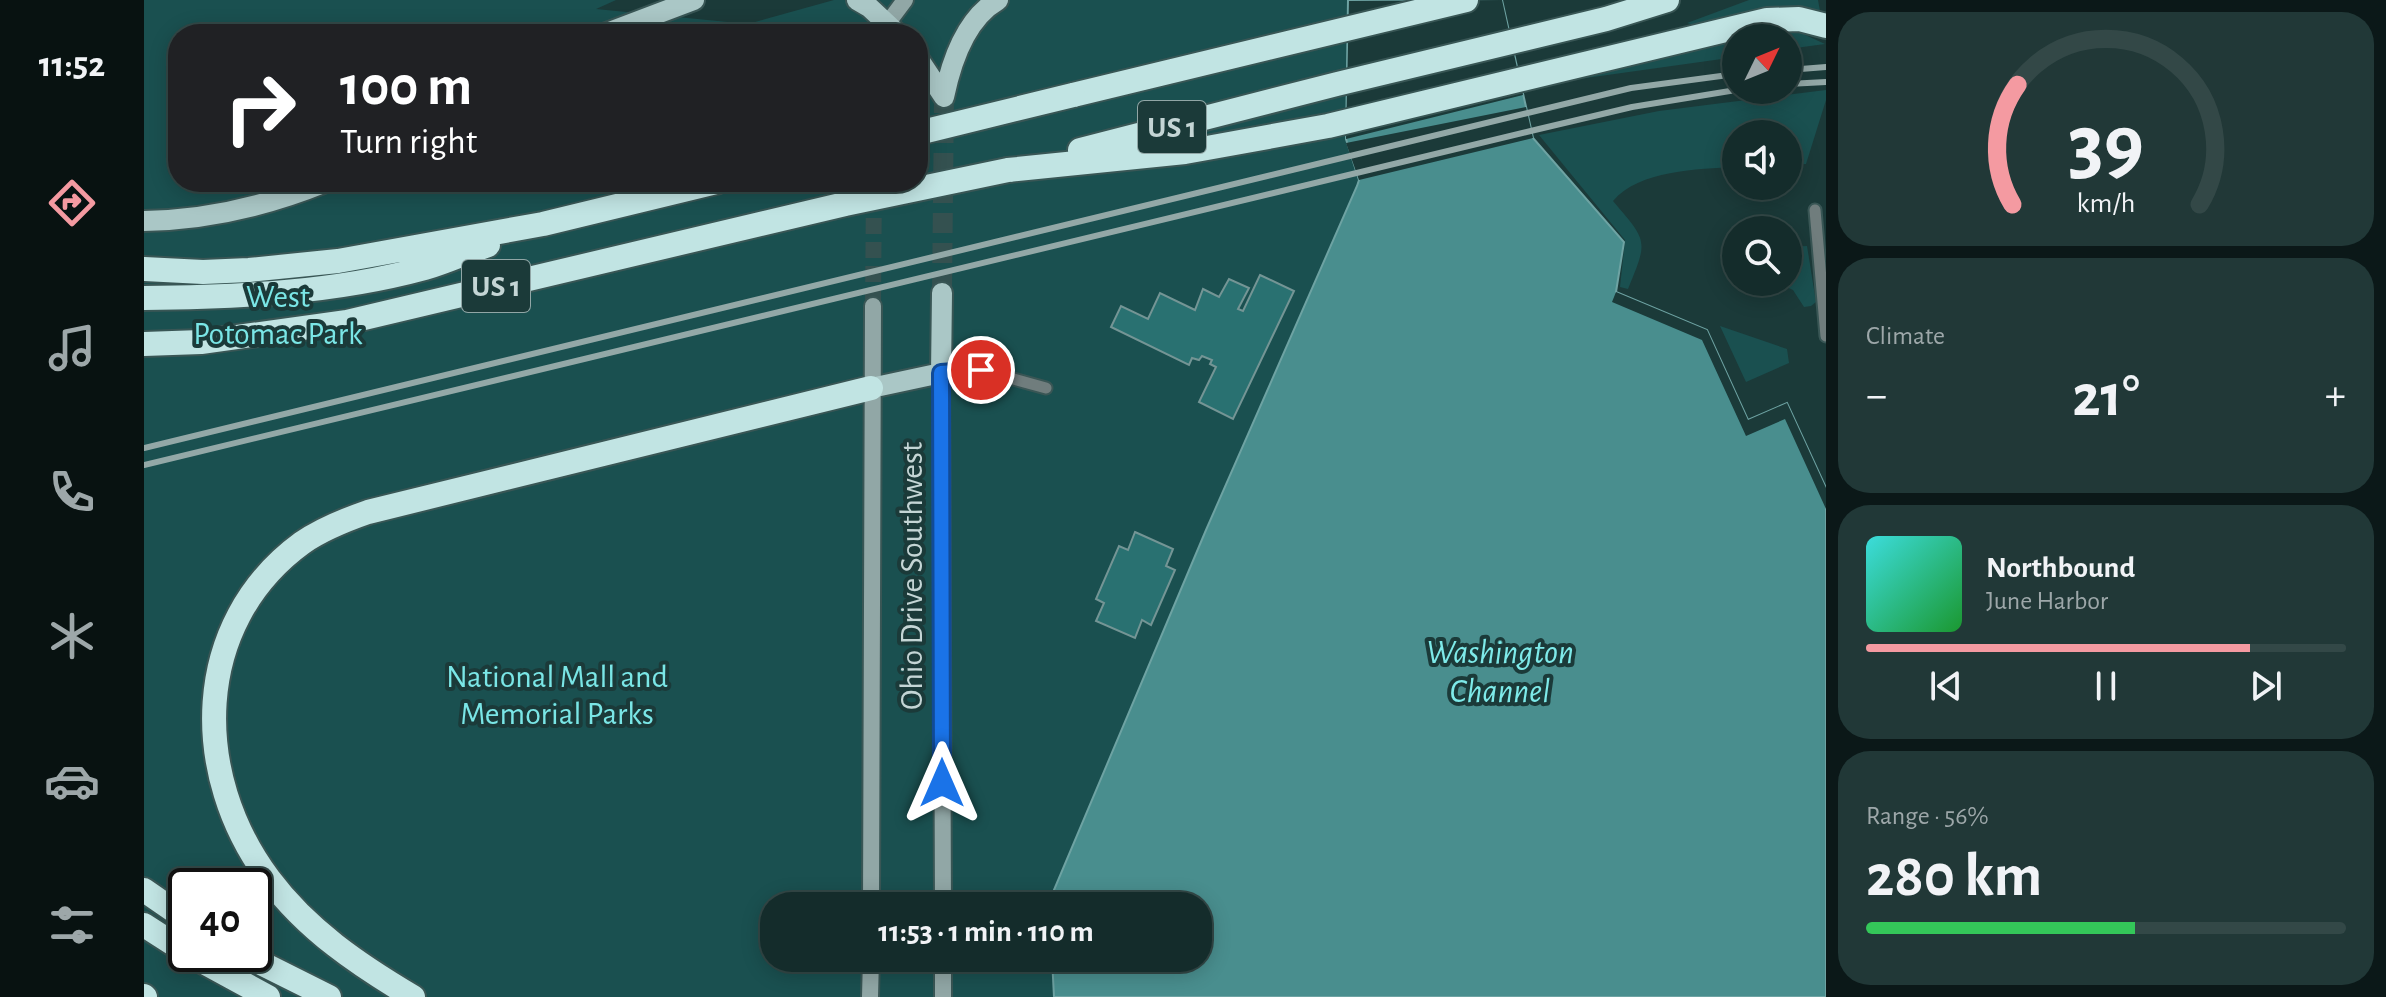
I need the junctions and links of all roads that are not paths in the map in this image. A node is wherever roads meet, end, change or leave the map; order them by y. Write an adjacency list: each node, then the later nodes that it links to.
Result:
1 (694, 0): 7 (main road)
2 (857, 0): 8 (main road)
3 (905, 0): 9 (street)
4 (998, 0): 11 (main road)
5 (1466, 0): 12 (highway, US 1, bridge)
6 (1667, 0): 13 (highway, US 1)
7 (630, 24)
8 (882, 24)
9 (893, 24)
10 (1826, 26): 13 (highway)
11 (928, 73)
12 (928, 131)
13 (1008, 170): 14 (highway, US 1, bridge)
14 (928, 187)
15 (300, 192): 19 (main road)
16 (675, 192): 20 (highway, US 1)
17 (903, 192): 26 (highway, US 1, bridge)
18 (1815, 210): 25 (lane)
19 (144, 221)
20 (543, 224): 21 (highway, US 1); 23 (highway)
21 (144, 269)
22 (942, 293): 27 (main road, Ohio Drive Southwest)
23 (144, 298)
24 (873, 306): 28 (street, Ohio Drive Southwest)
25 (1826, 336)
26 (144, 344)
27 (941, 373): 28 (main road); 29 (lane); 32 (street, Ohio Drive Southwest)
28 (871, 388): 31 (street, Ohio Drive Southwest); 42 (highway)
29 (1046, 388)
30 (144, 890): 33 (highway)
31 (871, 892)
32 (943, 892)
33 (168, 907)
34 (144, 925): 35 (highway)
35 (168, 940)
36 (272, 968): 41 (highway)
37 (223, 972): 40 (highway)
38 (871, 972): 43 (street)
39 (943, 972): 44 (street)
40 (268, 997)
41 (329, 997)
42 (413, 997)
43 (870, 997)
44 (943, 997)

